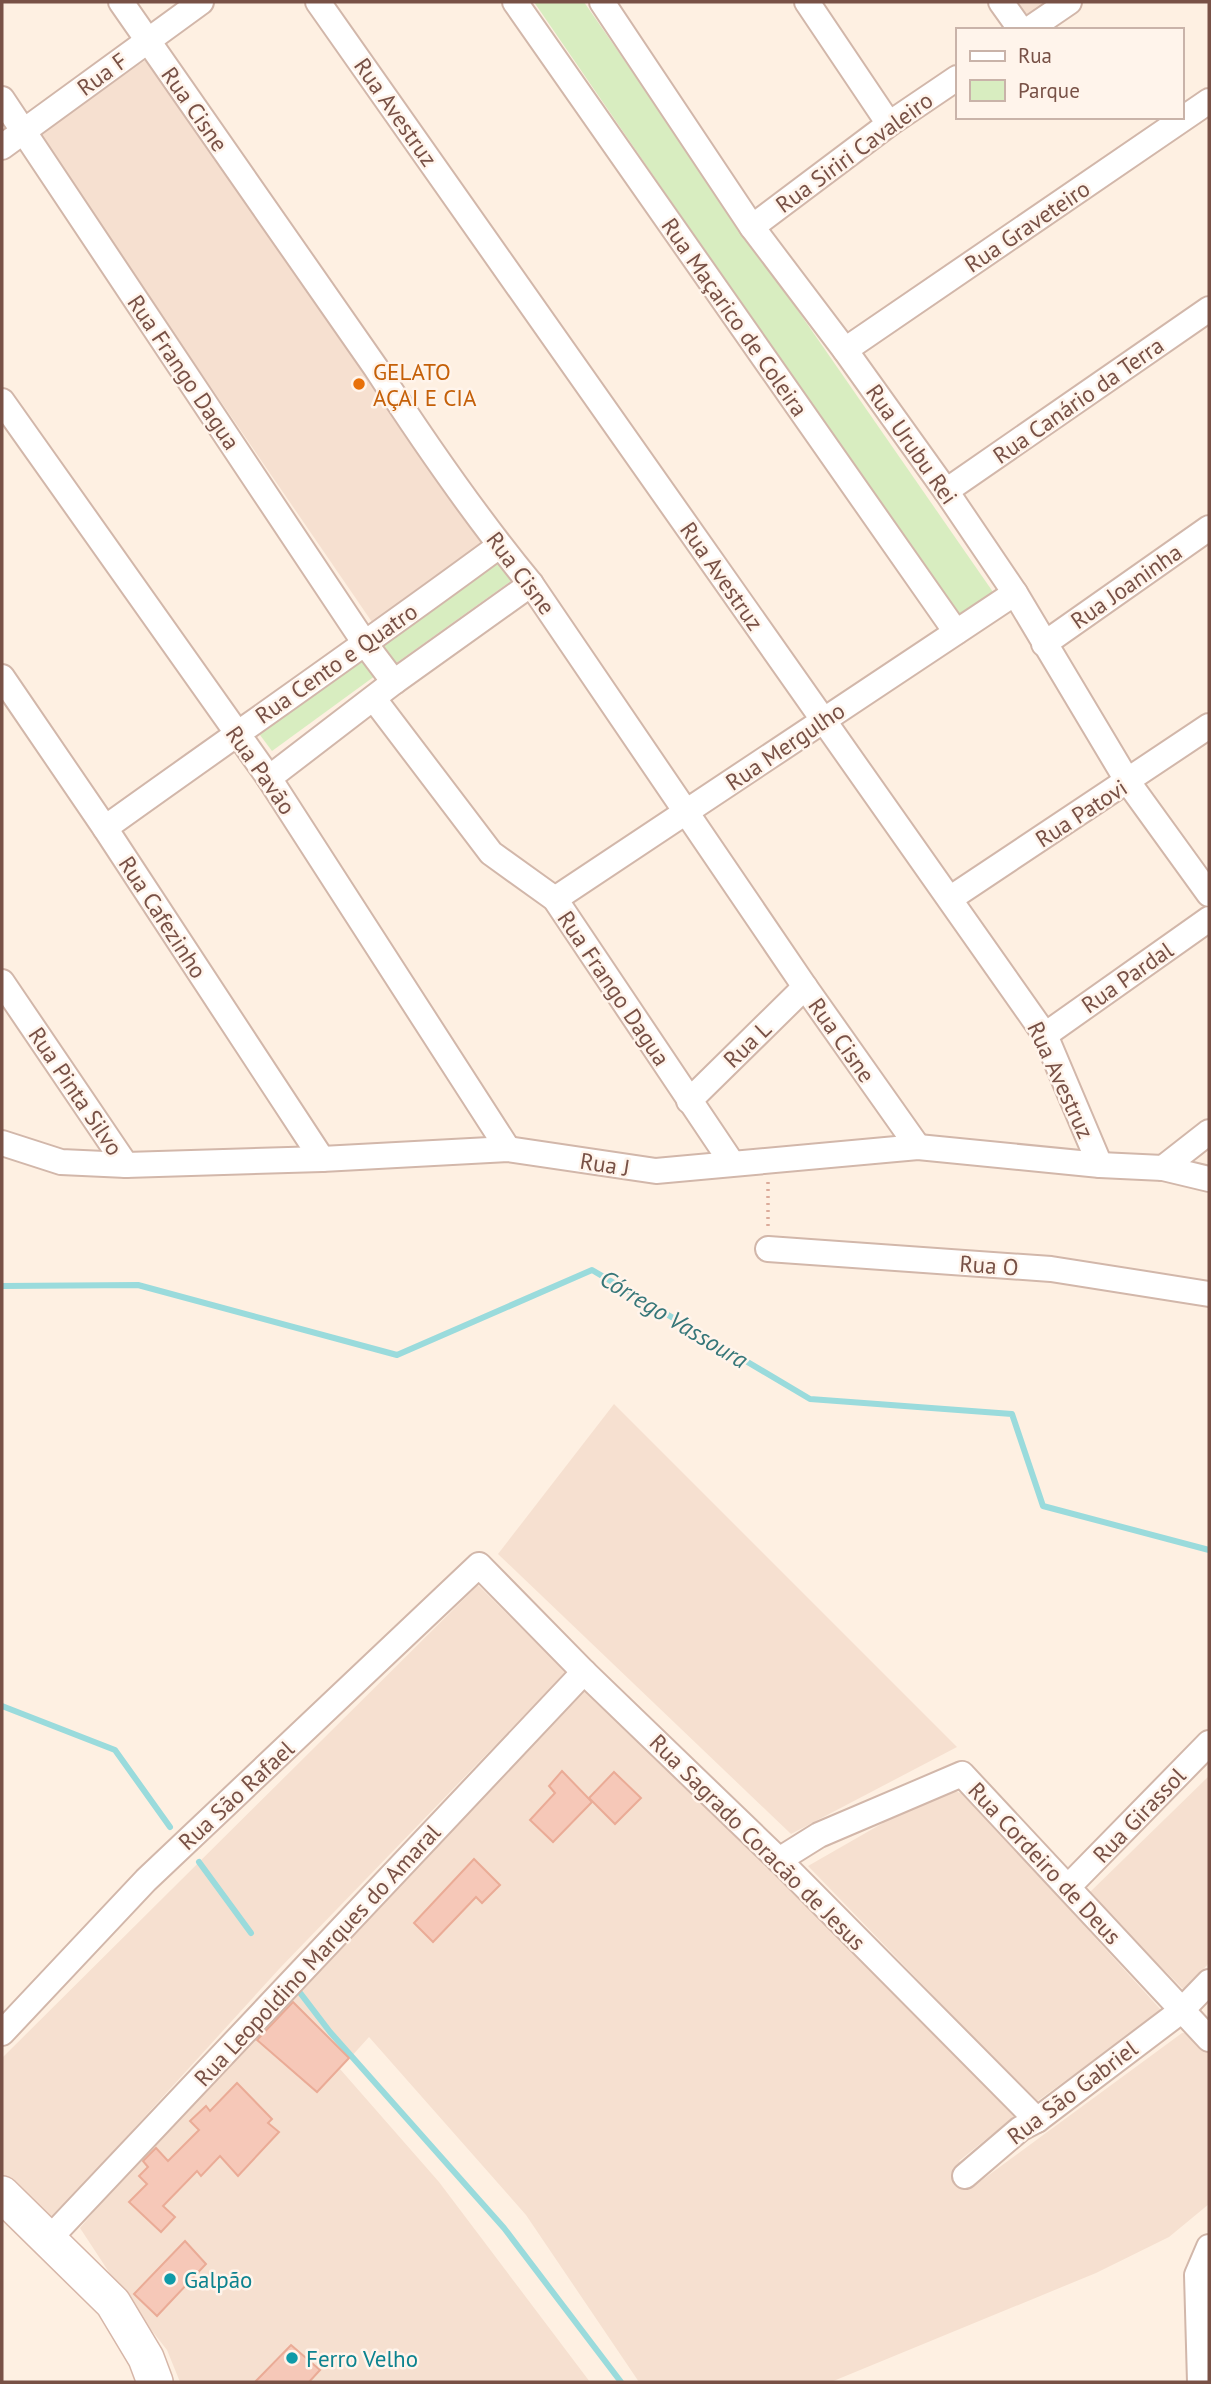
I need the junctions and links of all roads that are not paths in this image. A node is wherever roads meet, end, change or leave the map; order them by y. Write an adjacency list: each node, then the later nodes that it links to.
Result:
1 (121, 2): 11 (street, Rua Cisne)
2 (201, 2): 11 (street, Rua F)
3 (318, 2): 35 (street, Rua Avestruz)
4 (515, 2): 29 (street, Rua Maçarico de Coleira)
5 (603, 2): 20 (street, Rua Urubu Rei)
6 (807, 2): 17 (street)
7 (1001, 2): 9 (street)
8 (1069, 2): 10 (street)
9 (1020, 28)
10 (1031, 28)
11 (148, 41): 18 (street, Rua F); 26 (street, Rua Cisne)
12 (956, 79): 17 (street, Rua Siriri Cavaleiro)
13 (2, 99): 18 (street, Rua Frango Dagua)
14 (1209, 101): 15 (street, Rua Graveteiro)
15 (1183, 119)
16 (1183, 119): 22 (street, Rua Graveteiro)
17 (889, 124): 20 (street, Rua Siriri Cavaleiro)
18 (24, 131): 19 (street, Rua F); 31 (street, Rua Frango Dagua)
19 (2, 147)
20 (752, 227): 22 (street, Rua Urubu Rei)
21 (1209, 309): 24 (street, Rua Canário da Terra)
22 (845, 350): 24 (street, Rua Urubu Rei)
23 (2, 401): 37 (street, Rua Pavão)
24 (946, 491): 28 (street, Rua Urubu Rei)
25 (1209, 527): 30 (street, Rua Joaninha)
26 (499, 546): 27 (street, Rua Cisne); 31 (street, Rua Cento e Quatro)
27 (531, 584): 33 (street); 40 (street, Rua Cisne)
28 (1015, 593): 29 (street, Rua Mergulho); 30 (street, Rua Urubu Rei)
29 (956, 632): 35 (street, Rua Mergulho)
30 (1044, 644): 39 (street, Rua Urubu Rei)
31 (366, 645): 33 (street, Rua Frango Dagua); 37 (street, Rua Cento e Quatro)
32 (2, 677): 41 (street, Rua Cafezinho)
33 (394, 682): 34 (street)
34 (374, 699): 38 (street); 44 (street, Rua Frango Dagua)
35 (823, 721): 40 (street, Rua Mergulho); 43 (street, Rua Avestruz)
36 (1209, 726): 39 (street, Rua Patovi)
37 (236, 734): 38 (street, Rua Pavão); 41 (street, Rua Cento e Quatro)
38 (269, 778): 53 (street, Rua Pavão)
39 (1128, 782): 42 (street, Rua Urubu Rei); 43 (street, Rua Patovi)
40 (687, 812): 44 (street, Rua Mergulho); 47 (street, Rua Cisne)
41 (105, 828): 54 (street, Rua Cafezinho)
42 (1209, 894)
43 (951, 898): 48 (street, Rua Avestruz)
44 (555, 899): 49 (street, Rua Frango Dagua)
45 (1209, 919): 48 (street, Rua Pardal)
46 (2, 982): 56 (street, Rua Pinta Silvo)
47 (805, 987): 49 (street, Rua L); 52 (street, Rua Cisne)
48 (1045, 1035): 57 (street, Rua Avestruz)
49 (689, 1101): 55 (street, Rua Frango Dagua)
50 (1209, 1132): 58 (street)
51 (2, 1143): 56 (street, Rua J)
52 (918, 1147): 55 (street, Rua J); 57 (street, Rua J)
53 (508, 1149): 54 (street, Rua J); 55 (street, Rua J)
54 (322, 1159): 56 (street, Rua J)
55 (732, 1163)
56 (126, 1165)
57 (1100, 1165): 58 (street, Rua J)
58 (1163, 1168): 59 (street, Rua J)
59 (1209, 1179)
60 (768, 1250): 61 (street, Rua O)
61 (1209, 1294)
62 (479, 1565): 63 (street, Rua Sagrado Coracão de Jesus); 69 (street, Rua São Rafael)
63 (584, 1672): 65 (street, Rua Sagrado Coracão de Jesus); 74 (street, Rua Leopoldino Marques do Amaral)
64 (1209, 1743): 66 (street, Rua Girassol)
65 (779, 1860): 66 (street, Rua Cordeiro de Deus); 71 (street, Rua Sagrado Coracão de Jesus)
66 (1069, 1886): 68 (street, Rua Cordeiro de Deus)
67 (1209, 1982): 68 (street, Rua São Gabriel)
68 (1181, 2011): 70 (street, Rua Cordeiro de Deus); 71 (street, Rua São Gabriel)
69 (2, 2033)
70 (1209, 2039)
71 (1037, 2120): 72 (street, Rua São Gabriel)
72 (965, 2176)
73 (2, 2194): 74 (main road)
74 (49, 2239): 77 (main road)
75 (1209, 2247): 78 (street)
76 (1209, 2368): 78 (street)
77 (155, 2382)
78 (1201, 2382)

